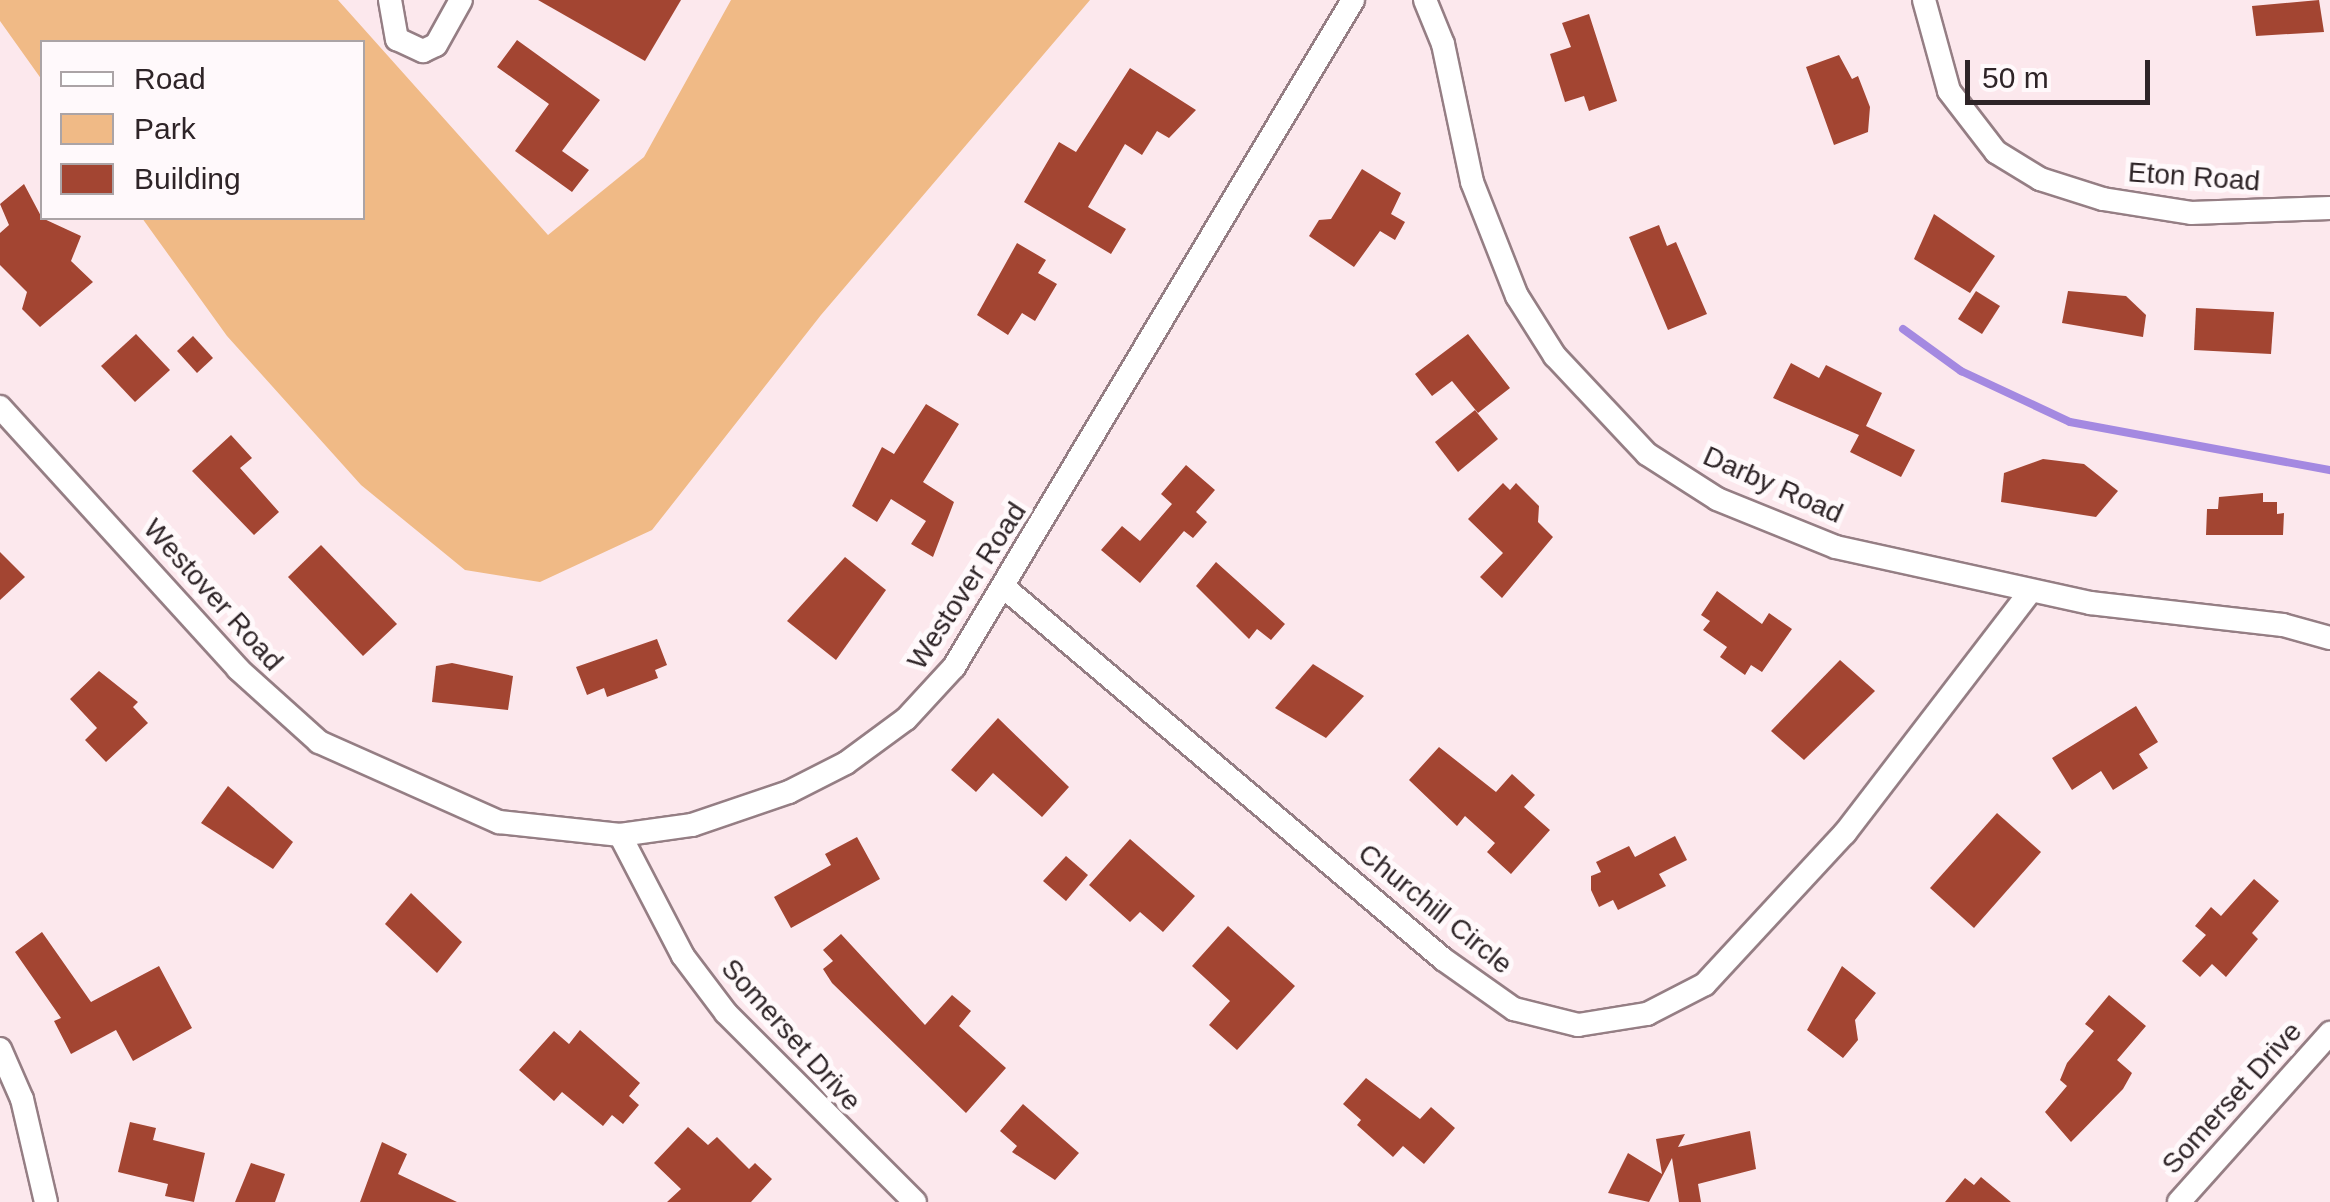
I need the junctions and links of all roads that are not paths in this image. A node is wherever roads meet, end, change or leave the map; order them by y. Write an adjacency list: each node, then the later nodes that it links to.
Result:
1 (390, 0): 2 (street)
2 (462, 0)
3 (1352, 0): 8 (street, Westover Road)
4 (1426, 0): 9 (street, Darby Road)
5 (1924, 0): 6 (street, Eton Road)
6 (2330, 208)
7 (0, 408): 11 (street, Westover Road)
8 (1006, 589): 9 (street, Churchill Circle); 11 (street, Westover Road)
9 (2030, 592): 10 (street, Darby Road)
10 (2330, 638)
11 (620, 835): 15 (street, Somerset Drive)
12 (2330, 1033): 16 (street, Somerset Drive)
13 (0, 1049): 14 (street)
14 (46, 1202)
15 (915, 1202)
16 (2179, 1202)

